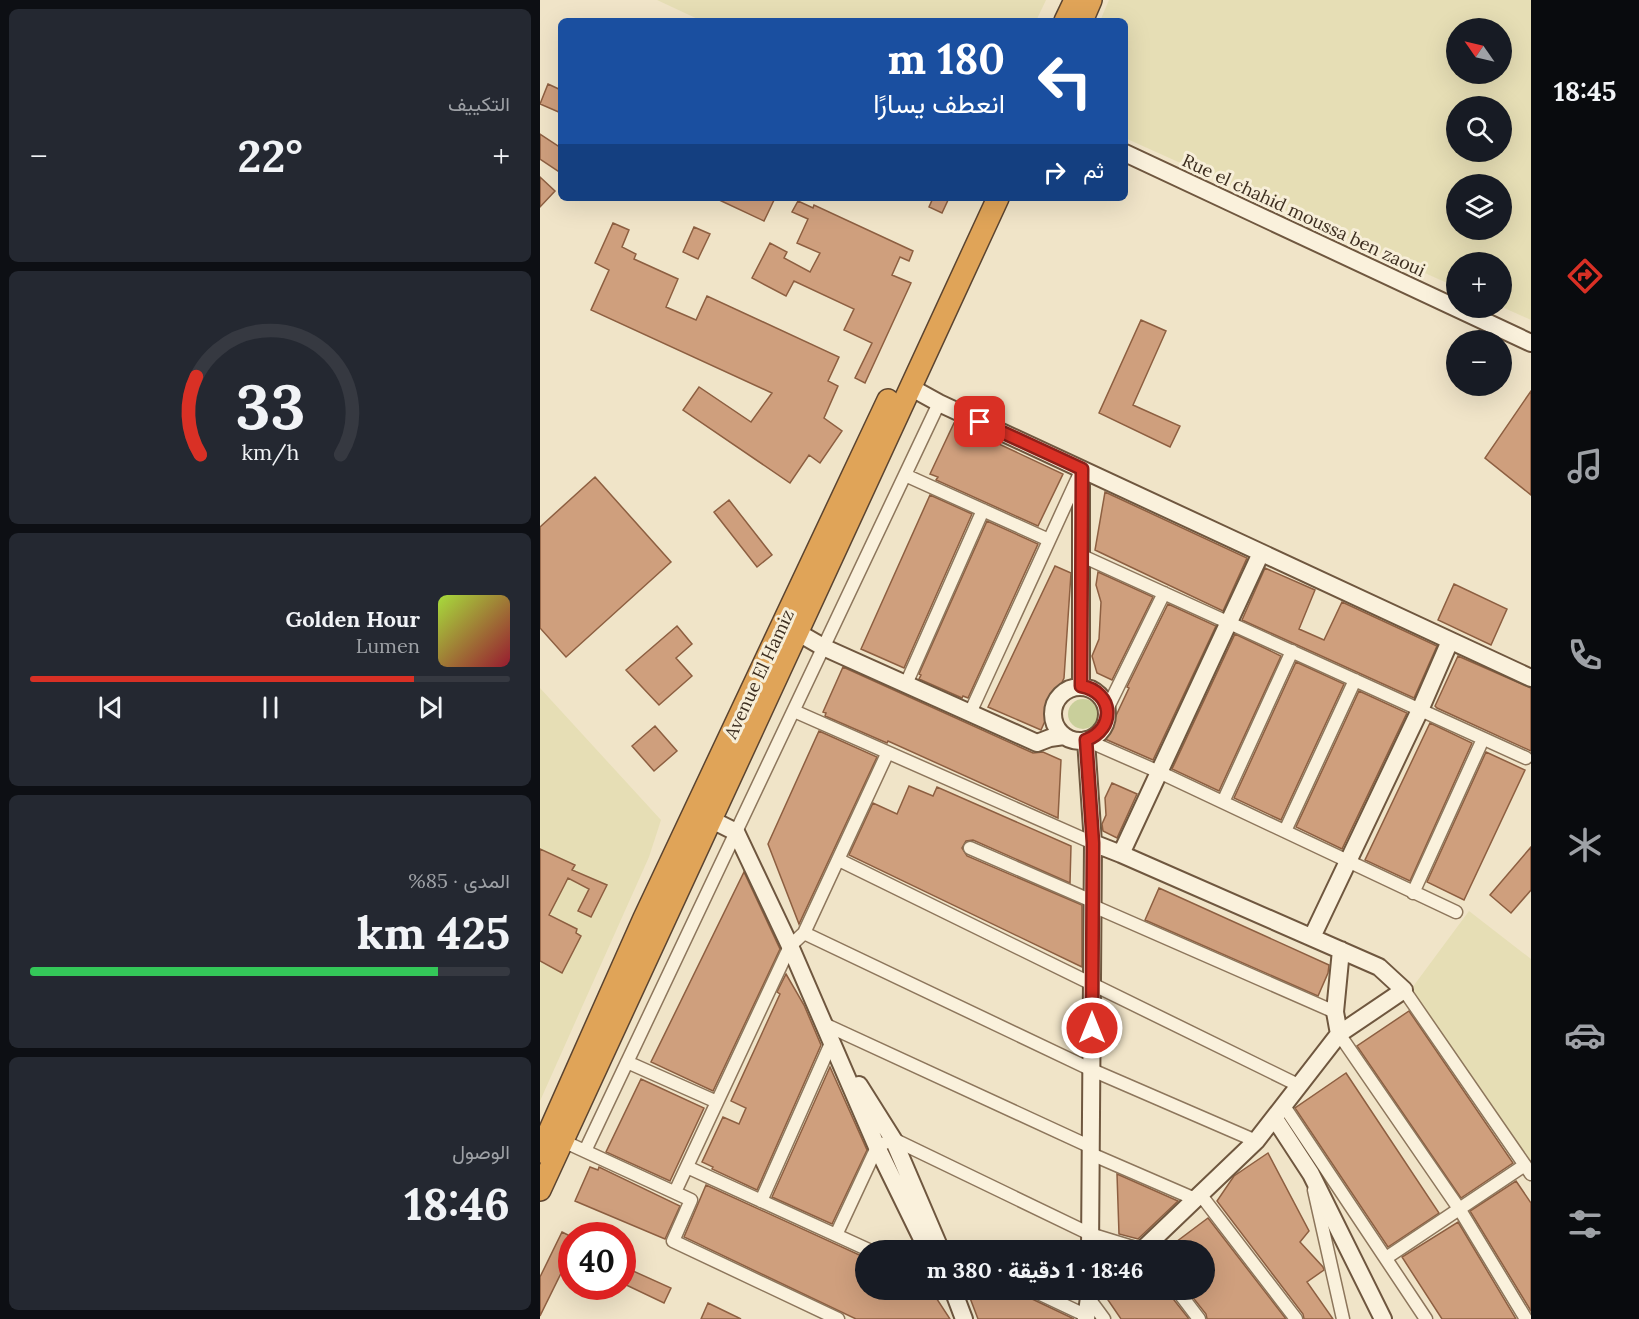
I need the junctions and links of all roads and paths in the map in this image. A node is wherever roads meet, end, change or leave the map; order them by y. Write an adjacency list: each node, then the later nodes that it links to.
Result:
1 (1075, 0): 3 (highway)
2 (1091, 0): 4 (highway)
3 (1066, 18)
4 (1083, 18)
5 (1128, 154): 8 (street, Rue el chahid moussa ben zaoui)
6 (981, 201): 70 (highway, Avenue El Hamiz)
7 (997, 201): 9 (highway)
8 (1531, 343)
9 (910, 387): 10 (street); 19 (highway)
10 (939, 403): 11 (street); 12 (street)
11 (1082, 469): 14 (street); 15 (street); 16 (street)
12 (905, 475): 13 (street); 21 (street)
13 (983, 510): 14 (street); 25 (street)
14 (1049, 540): 30 (street)
15 (1261, 553): 18 (street); 20 (street)
16 (1080, 555): 17 (street); 26 (street)
17 (1164, 593): 18 (street); 27 (street)
18 (1229, 622): 22 (street); 36 (street)
19 (797, 632): 21 (street); 38 (highway)
20 (1450, 641): 23 (street); 28 (street)
21 (824, 647): 25 (street); 29 (street)
22 (1292, 651): 24 (street); 37 (street)
23 (1531, 678)
24 (1355, 680): 28 (street); 39 (street)
25 (906, 684): 30 (street)
26 (1081, 686): 27 (street); 31 (street)
27 (1107, 709): 33 (street)
28 (1420, 710): 32 (street); 45 (street)
29 (794, 711): 34 (street); 40 (street)
30 (970, 713): 31 (street)
31 (1064, 736): 33 (street)
32 (1483, 739): 35 (street); 46 (street)
33 (1086, 740): 36 (street); 41 (street)
34 (887, 754): 41 (street); 44 (street)
35 (1526, 758)
36 (1159, 772): 37 (street); 43 (street)
37 (1223, 802): 39 (street)
38 (710, 819): 40 (street); 65 (highway)
39 (1285, 831): 45 (street)
40 (736, 832): 51 (street); 59 (street)
41 (1093, 843): 43 (street); 47 (street)
42 (970, 848): 47 (street)
43 (1121, 854): 50 (street)
44 (839, 860): 49 (street); 53 (street)
45 (1348, 861): 46 (street); 50 (street)
46 (1413, 893): 48 (street)
47 (1092, 903): 53 (street); 55 (street)
48 (1456, 912)
49 (804, 933): 51 (street); 60 (street)
50 (1312, 937): 52 (street)
51 (790, 946): 56 (street); 62 (street)
52 (1341, 950): 54 (street); 55 (street)
53 (1092, 985): 60 (street); 61 (street)
54 (1404, 990): 57 (street); 72 (street)
55 (1335, 1012): 57 (street)
56 (824, 1024): 58 (street); 68 (street)
57 (1339, 1034): 61 (street); 78 (street)
58 (832, 1041): 64 (street); 67 (street); 77 (street)
59 (627, 1062): 62 (street); 69 (street)
60 (1092, 1070): 66 (street); 68 (street)
61 (1298, 1085): 63 (street)
62 (717, 1102): 71 (street)
63 (1279, 1112): 66 (street); 73 (street); 87 (street)
64 (893, 1139): 67 (street); 79 (street); 82 (street)
65 (563, 1141): 69 (street); 74 (highway)
66 (1256, 1141): 76 (street)
67 (877, 1147): 80 (street); 81 (street)
68 (1091, 1150): 76 (street); 79 (street)
69 (585, 1151): 75 (street)
70 (540, 1152)
71 (687, 1167): 75 (street); 77 (street)
72 (1528, 1169): 78 (street)
73 (1311, 1174): 96 (street); 97 (street)
74 (540, 1190)
75 (675, 1192): 92 (street)
76 (1198, 1197): 85 (street); 95 (street)
77 (761, 1201): 80 (street)
78 (1460, 1210): 87 (street); 99 (street)
79 (1090, 1234): 83 (street); 84 (street)
80 (836, 1235): 86 (street)
81 (923, 1240)
82 (936, 1240)
83 (1090, 1240)
84 (1110, 1240)
85 (1154, 1240)
86 (855, 1244)
87 (1386, 1258): 98 (street)
88 (957, 1300): 93 (street)
89 (1070, 1300): 91 (street)
90 (1185, 1300): 94 (street)
91 (1093, 1306)
92 (838, 1319)
93 (964, 1319)
94 (1199, 1319)
95 (1296, 1319)
96 (1343, 1319)
97 (1383, 1319)
98 (1426, 1319)
99 (1526, 1319)

